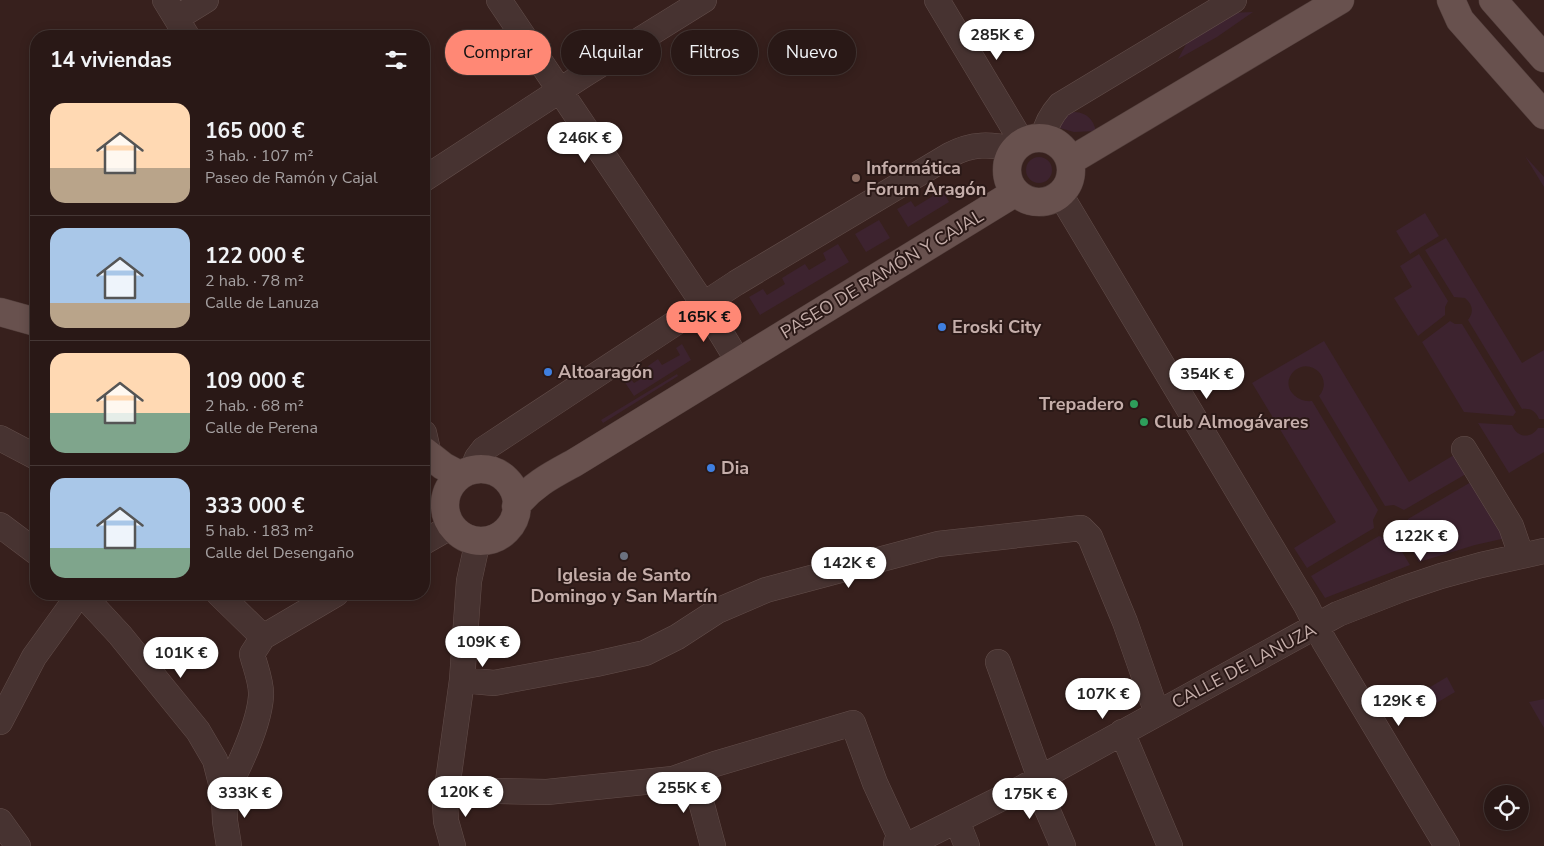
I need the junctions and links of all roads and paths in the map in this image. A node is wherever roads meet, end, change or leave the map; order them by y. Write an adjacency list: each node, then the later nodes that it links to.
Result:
1 (206, 0): 9 (street)
2 (499, 0): 11 (street)
3 (704, 0): 11 (street)
4 (937, 0): 13 (street)
5 (1234, 0): 13 (street)
6 (1340, 0): 14 (main road)
7 (1493, 0): 10 (main road)
8 (1451, 7): 12 (main road)
9 (177, 18)
10 (1544, 58)
11 (560, 91): 15 (street); 18 (street)
12 (1544, 115)
13 (1026, 143): 14 (main road); 16 (main road); 18 (street)
14 (1070, 161): 17 (main road)
15 (430, 175)
16 (1016, 192): 17 (main road); 21 (main road, PASEO DE RAMÓN Y CAJAL)
17 (1060, 194): 39 (street)
18 (704, 305): 21 (street); 26 (street)
19 (0, 312): 20 (main road)
20 (30, 320)
21 (738, 361): 27 (main road, PASEO DE RAMÓN Y CAJAL)
22 (0, 438): 25 (street)
23 (1464, 449): 34 (street)
24 (430, 451): 26 (main road)
25 (30, 454)
26 (466, 473): 27 (main road); 29 (main road)
27 (513, 495): 32 (main road)
28 (430, 500): 29 (main road)
29 (449, 521): 31 (street); 32 (main road)
30 (0, 525): 33 (street)
31 (430, 537)
32 (478, 540): 42 (street)
33 (30, 548)
34 (1532, 553): 39 (street, CALLE DE LANUZA)
35 (72, 600): 44 (street)
36 (88, 600): 49 (street)
37 (225, 600): 40 (street)
38 (326, 600): 40 (street)
39 (1317, 626): 43 (street, CALLE DE LANUZA); 61 (street)
40 (263, 637): 49 (street)
41 (998, 662): 47 (street)
42 (462, 680): 43 (street); 48 (street)
43 (1157, 713): 45 (street, CALLE DE LANUZA)
44 (0, 722)
45 (1122, 732): 47 (street, CALLE DE LANUZA); 60 (street)
46 (693, 772): 48 (street); 55 (street); 56 (street)
47 (1038, 780): 50 (street, CALLE DE LANUZA); 59 (street)
48 (448, 790): 54 (street)
49 (224, 795): 53 (street)
50 (957, 821): 57 (street, CALLE DE LANUZA); 58 (street)
51 (0, 822): 52 (street)
52 (18, 846)
53 (229, 846)
54 (452, 846)
55 (713, 846)
56 (897, 846)
57 (906, 846)
58 (967, 846)
59 (1063, 846)
60 (1170, 846)
61 (1447, 846)

